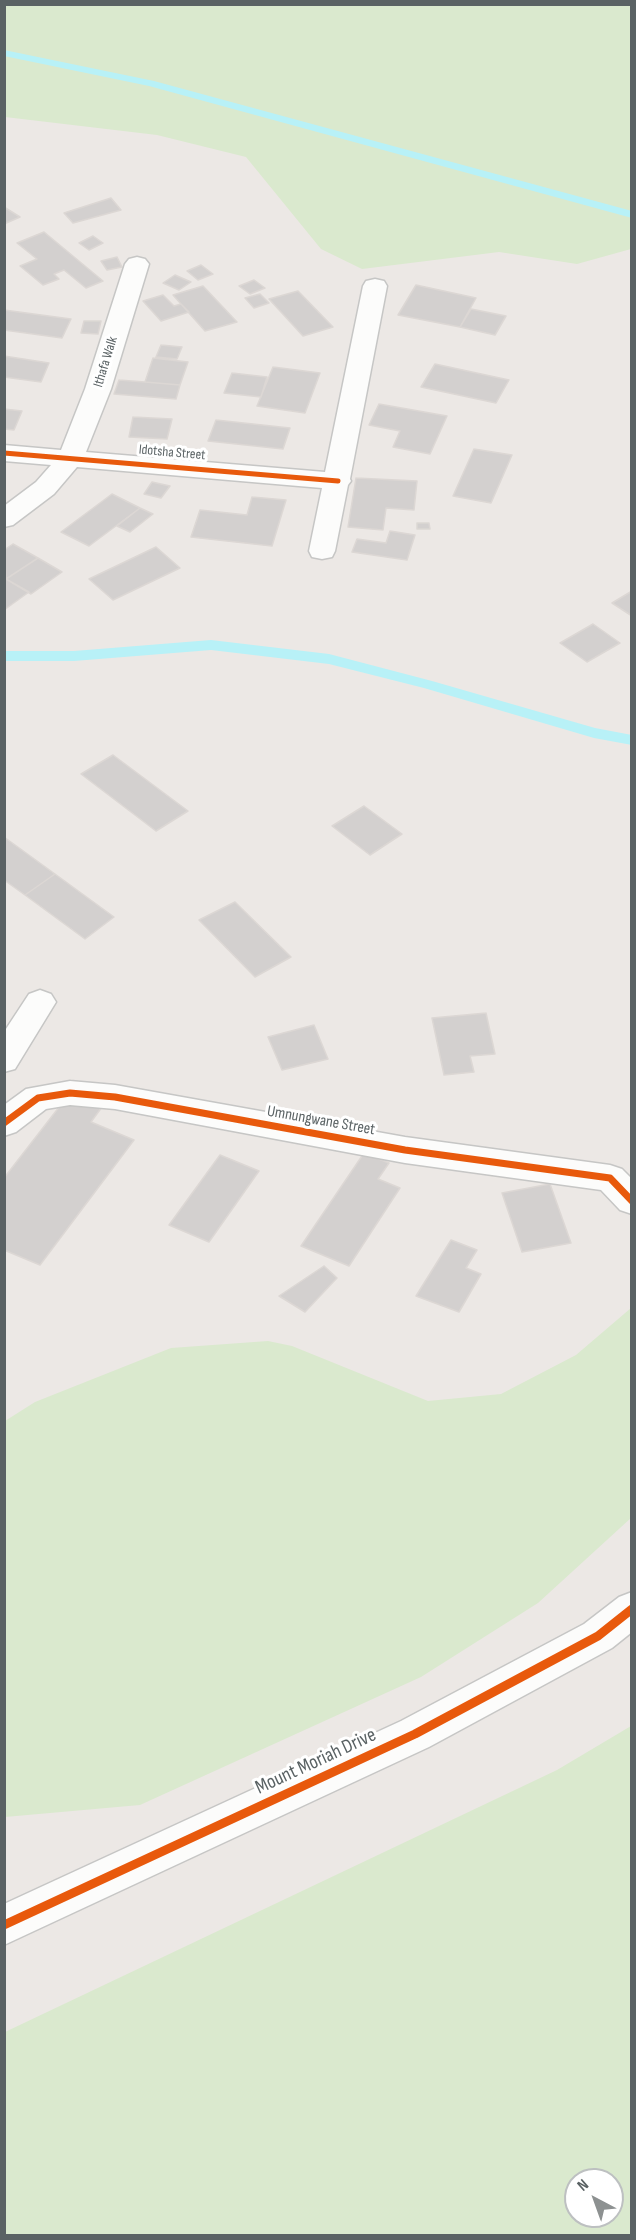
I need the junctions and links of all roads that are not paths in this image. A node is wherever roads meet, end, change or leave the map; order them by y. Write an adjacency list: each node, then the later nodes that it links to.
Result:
1 (137, 264): 4 (street, Ithafa Walk)
2 (375, 286): 5 (street)
3 (4, 453): 4 (street, Idotsha Street)
4 (71, 458): 5 (street, Idotsha Street); 6 (street, Ithafa Walk)
5 (338, 481): 7 (street)
6 (4, 519)
7 (322, 551)
8 (40, 1002): 9 (street)
9 (4, 1060)
10 (4, 1123): 11 (street, Umnungwane Street)
11 (632, 1201)
12 (632, 1609): 13 (street, Mount Moriah Drive)
13 (4, 1925)

